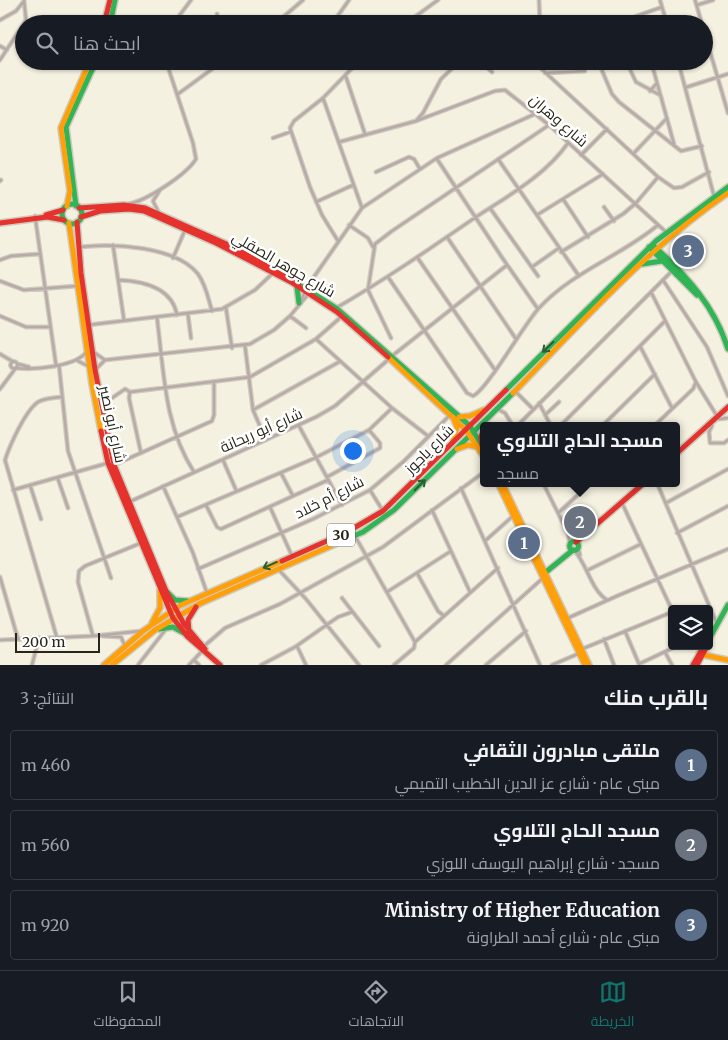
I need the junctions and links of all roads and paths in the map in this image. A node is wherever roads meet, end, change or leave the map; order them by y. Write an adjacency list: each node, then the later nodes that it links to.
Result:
1 (24, 0): 14 (street); 25 (street)
2 (110, 0): 15 (main road)
3 (115, 0): 16 (main road)
4 (190, 0): 17 (street)
5 (303, 0): 18 (street)
6 (350, 0): 19 (street)
7 (438, 0): 20 (street)
8 (539, 0): 21 (street)
9 (660, 0): 13 (street)
10 (695, 0): 12 (street)
11 (714, 0): 12 (street)
12 (697, 5): 24 (street)
13 (662, 7): 22 (street); 23 (street)
14 (26, 15)
15 (106, 15)
16 (112, 15)
17 (179, 15)
18 (286, 15)
19 (339, 15)
20 (417, 15)
21 (540, 15)
22 (640, 15)
23 (664, 15)
24 (700, 15)
25 (0, 20)
26 (15, 36): 28 (street)
27 (0, 46): 28 (street)
28 (6, 50): 29 (street)
29 (0, 60)
30 (713, 61): 46 (street)
31 (86, 70): 89 (main road)
32 (92, 70): 87 (main road)
33 (169, 70): 50 (street)
34 (211, 70): 50 (street)
35 (352, 70): 45 (street)
36 (450, 70): 56 (street)
37 (542, 70): 43 (street)
38 (602, 70): 59 (street)
39 (630, 70): 49 (street)
40 (653, 70): 47 (street)
41 (681, 70): 48 (street)
42 (585, 71): 43 (street)
43 (545, 73): 58 (street)
44 (728, 74): 46 (street)
45 (346, 77): 52 (street); 61 (street)
46 (718, 77): 48 (street); 53 (street)
47 (657, 84): 49 (street); 51 (street)
48 (686, 88): 66 (street)
49 (650, 91): 51 (street)
50 (178, 94): 77 (street)
51 (660, 96): 55 (street)
52 (323, 98): 60 (street); 63 (street)
53 (728, 113)
54 (536, 114): 56 (street, شارع وهران); 57 (street, شارع وهران); 69 (street)
55 (667, 118): 59 (street); 65 (street)
56 (416, 121): 61 (street)
57 (549, 125): 64 (street, شارع وهران); 70 (street)
58 (607, 129): 67 (street); 68 (street)
59 (655, 129): 65 (street); 68 (street)
60 (290, 132): 62 (street); 84 (street)
61 (365, 134): 63 (street)
62 (273, 138)
63 (338, 142): 76 (street)
64 (568, 142): 67 (street, شارع وهران); 80 (street)
65 (674, 146): 66 (street)
66 (702, 146): 73 (street)
67 (581, 154): 74 (street, شارع وهران)
68 (634, 154): 75 (street)
69 (436, 158): 71 (street); 79 (street)
70 (498, 159): 79 (street); 80 (street)
71 (420, 169): 72 (street); 90 (street)
72 (376, 172)
73 (709, 172): 75 (street); 82 (street)
74 (603, 174): 83 (street); 85 (street, شارع وهران)
75 (658, 176): 85 (street)
76 (353, 185): 84 (street); 90 (street)
77 (163, 187): 86 (street); 92 (street)
78 (728, 187): 82 (main road, شارع ياجوز / 30)
79 (456, 188): 95 (street); 109 (street)
80 (518, 188): 91 (street); 93 (street)
81 (728, 193): 111 (main road, شارع ياجوز / 30)
82 (714, 196): 103 (main road, شارع ياجوز / 30)
83 (564, 199): 93 (street); 104 (street)
84 (316, 202): 106 (street)
85 (636, 203): 97 (street); 101 (street, شارع وهران)
86 (124, 205): 87 (main road, شارع جوهر الصقلي); 92 (main road, شارع جوهر الصقلي)
87 (78, 207): 89 (main road, شارع جوهر الصقلي); 96 (main road, شارع أبو نصير)
88 (604, 207): 97 (street)
89 (65, 208): 94 (main road, شارع جوهر الصقلي); 99 (main road, شارع أبو نصير)
90 (362, 208): 100 (street)
91 (490, 208): 95 (street); 120 (street)
92 (160, 213): 102 (main road, شارع جوهر الصقلي)
93 (537, 215): 110 (street)
94 (35, 217): 98 (main road); 99 (main road, شارع جوهر الصقلي); 113 (street)
95 (476, 218): 105 (street); 118 (street)
96 (79, 220): 99 (main road, شارع جوهر الصقلي); 102 (main road, شارع جوهر الصقلي); 108 (main road, شارع أبو نصير)
97 (614, 221): 104 (street)
98 (0, 222)
99 (66, 222): 130 (main road, شارع أبو نصير)
100 (349, 225): 106 (street); 109 (street)
101 (658, 225): 103 (street, شارع وهران); 124 (street)
102 (187, 227): 115 (street); 122 (main road, شارع جوهر الصقلي); 134 (main road, شارع جوهر الصقلي)
103 (666, 232): 111 (main road, شارع ياجوز / 30)
104 (588, 237): 112 (street)
105 (447, 238): 114 (street); 131 (street)
106 (338, 241): 134 (street)
107 (113, 245): 108 (street); 115 (street); 127 (street)
108 (78, 247): 151 (main road, شارع أبو نصير)
109 (373, 247): 133 (street)
110 (559, 248): 112 (street); 120 (street)
111 (653, 248): 117 (main road); 119 (main road, شارع ياجوز / 30); 136 (main road); 192 (main road, شارع ياجوز / 30, one-way to 192)
112 (561, 252): 124 (street)
113 (39, 254): 116 (street); 132 (street)
114 (417, 257): 125 (street); 140 (street)
115 (173, 258): 142 (street)
116 (0, 260)
117 (662, 261): 119 (main road); 121 (main road)
118 (507, 265): 131 (street, شارع أبو ريحانة); 141 (street)
119 (640, 265): 185 (main road, شارع ياجوز / 30)
120 (532, 267): 123 (street)
121 (672, 271): 128 (street); 136 (main road)
122 (274, 273): 129 (main road, شارع جوهر الصقلي); 138 (street)
123 (538, 276)
124 (579, 276): 141 (street)
125 (388, 277): 133 (street); 154 (street)
126 (0, 280): 132 (street)
127 (118, 280): 144 (street); 149 (street)
128 (663, 280): 135 (street); 187 (street)
129 (296, 285): 134 (main road, شارع جوهر الصقلي); 137 (main road)
130 (77, 286): 132 (street); 163 (main road, شارع أبو نصير)
131 (479, 287): 140 (street, شارع أبو ريحانة); 158 (street)
132 (44, 290): 152 (street)
133 (368, 290): 139 (street); 156 (street)
134 (307, 291): 137 (street); 139 (main road, شارع جوهر الصقلي); 147 (main road, شارع جوهر الصقلي)
135 (651, 292): 150 (street); 190 (street)
136 (701, 298): 162 (main road)
137 (298, 304): 146 (street)
138 (226, 308): 142 (street); 161 (street)
139 (336, 308): 166 (main road, شارع جوهر الصقلي)
140 (452, 309): 154 (street, شارع أبو ريحانة); 176 (street)
141 (538, 309): 158 (street)
142 (212, 311): 143 (street)
143 (188, 314): 144 (street); 155 (street)
144 (177, 315): 148 (street)
145 (0, 316): 152 (street)
146 (290, 316): 153 (street); 159 (street)
147 (341, 316): 157 (street); 166 (main road, شارع جوهر الصقلي)
148 (157, 318): 149 (street); 165 (street)
149 (124, 320): 151 (street)
150 (665, 321): 160 (street); 181 (street)
151 (88, 325): 163 (main road, شارع أبو نصير)
152 (50, 327): 171 (street)
153 (306, 328)
154 (424, 330): 166 (street, شارع أبو ريحانة); 176 (street)
155 (191, 338)
156 (391, 338)
157 (316, 339): 169 (street); 179 (street)
158 (516, 339): 176 (street)
159 (245, 346): 161 (street); 179 (street)
160 (640, 346): 177 (street); 209 (street)
161 (232, 348): 165 (street)
162 (728, 350)
163 (89, 351): 167 (street); 168 (street); 172 (main road, شارع أبو نصير); 175 (main road, شارع أبو نصير)
164 (0, 354): 170 (street)
165 (162, 354): 167 (street); 183 (street)
166 (390, 358): 182 (street, شارع أبو ريحانة); 200 (main road, شارع جوهر الصقلي); 201 (main road, شارع جوهر الصقلي)
167 (105, 360): 175 (street)
168 (76, 361): 171 (street); 172 (street)
169 (339, 362): 182 (street); 197 (street)
170 (13, 364): 173 (street); 173 (street); 174 (street); 178 (street)
171 (57, 365): 174 (street); 188 (street)
172 (89, 366): 233 (main road, شارع أبو نصير)
173 (15, 368): 174 (street); 178 (street)
174 (31, 368)
175 (95, 370): 191 (main road, شارع أبو نصير)
176 (495, 370)
177 (655, 374): 195 (street); 210 (street)
178 (8, 375): 184 (street)
179 (250, 377): 180 (street); 197 (street)
180 (214, 382): 183 (street); 218 (street)
181 (696, 382): 195 (street); 202 (street)
182 (364, 383): 194 (street); 214 (street, شارع أبو ريحانة)
183 (166, 386): 186 (street); 218 (street)
184 (0, 389)
185 (514, 390): 192 (main road, شارع ياجوز / 30); 196 (street)
186 (130, 392): 191 (street); 227 (street)
187 (728, 396)
188 (61, 397): 229 (street); 238 (street)
189 (559, 402): 199 (street)
190 (539, 404): 196 (street); 199 (street)
191 (100, 406): 234 (main road, شارع أبو نصير)
192 (493, 407): 198 (main road, شارع ياجوز / 30); 201 (main road); 206 (street); 215 (main road, شارع ياجوز / 30)
193 (728, 407): 202 (main road)
194 (392, 408): 216 (street); 219 (street)
195 (672, 408): 211 (street)
196 (533, 409): 207 (street)
197 (253, 410): 220 (street)
198 (490, 414): 204 (main road, شارع ياجوز / 30); 205 (main road)
199 (546, 415): 208 (street)
200 (451, 416): 215 (main road, شارع جوهر الصقلي); 219 (street, شارع أم خلاد); 222 (main road)
201 (459, 416): 215 (main road, شارع جوهر الصقلي)
202 (717, 416): 203 (street); 212 (main road)
203 (728, 418)
204 (482, 422)
205 (486, 422)
206 (512, 422)
207 (519, 422)
208 (549, 422)
209 (564, 422)
210 (606, 422)
211 (658, 422)
212 (711, 422): 221 (street); 225 (main road)
213 (480, 424): 217 (main road, شارع ياجوز / 30)
214 (299, 426): 220 (street, شارع أبو ريحانة); 228 (street)
215 (468, 428): 217 (main road); 222 (main road, شارع ياجوز / 30)
216 (369, 430): 228 (street); 242 (street)
217 (471, 433): 223 (main road); 226 (main road, شارع ياجوز / 30)
218 (175, 437): 227 (street); 236 (street)
219 (428, 437): 232 (street, شارع أم خلاد)
220 (266, 440): 230 (street, شارع أبو ريحانة)
221 (728, 440)
222 (452, 443): 240 (main road, شارع ياجوز / 30)
223 (480, 446)
224 (480, 448): 226 (main road)
225 (680, 450)
226 (454, 451): 273 (main road, شارع ياجوز / 30, one-way to 226)
227 (141, 453): 234 (street)
228 (315, 458): 237 (street); 242 (street)
229 (5, 460): 231 (street); 252 (street)
230 (223, 460): 236 (street, شارع أبو ريحانة); 254 (street)
231 (0, 461)
232 (403, 462): 240 (street); 253 (street, شارع أم خلاد)
233 (108, 463): 238 (street); 275 (main road, شارع أبو نصير)
234 (114, 465): 256 (main road, شارع أبو نصير)
235 (728, 469): 257 (street)
236 (194, 472): 244 (street, شارع أبو ريحانة)
237 (281, 472): 254 (street); 255 (street)
238 (75, 473): 241 (street); 282 (street)
239 (480, 475): 250 (street)
240 (418, 477): 265 (main road, شارع ياجوز / 30)
241 (58, 478): 243 (street); 263 (street)
242 (328, 479): 255 (street); 260 (street)
243 (30, 486): 252 (street); 269 (street)
244 (163, 486): 256 (street, شارع أبو ريحانة); 268 (street)
245 (500, 487): 267 (main road)
246 (504, 487): 289 (main road)
247 (545, 487): 266 (street)
248 (640, 487): 258 (main road)
249 (659, 487): 257 (street)
250 (461, 488): 264 (street); 274 (street)
251 (585, 488): 266 (street)
252 (13, 490): 327 (street)
253 (370, 490): 260 (street, شارع أم خلاد); 265 (street)
254 (237, 491): 259 (street)
255 (293, 496): 262 (street)
256 (129, 502): 294 (main road, شارع أبو نصير)
257 (666, 502): 272 (street)
258 (622, 503): 276 (street); 277 (main road)
259 (206, 505): 262 (street); 268 (street)
260 (342, 505): 271 (street, شارع أم خلاد)
261 (728, 506): 272 (street)
262 (270, 507): 271 (street)
263 (68, 508)
264 (432, 510): 279 (street); 281 (street)
265 (383, 511): 280 (main road, شارع ياجوز / 30)
266 (558, 513): 270 (street)
267 (514, 514): 274 (street); 289 (main road)
268 (177, 516): 285 (street)
269 (41, 519)
270 (567, 531): 277 (street); 277 (street)
271 (282, 532): 280 (street); 285 (street, شارع أم خلاد)
272 (677, 533): 283 (street)
273 (355, 536): 281 (street); 286 (main road, شارع ياجوز / 30)
274 (486, 541): 284 (street)
275 (141, 543): 282 (street); 293 (main road, شارع أبو نصير)
276 (641, 544): 287 (street); 292 (street)
277 (574, 546): 287 (street); 289 (main road)
278 (728, 549): 283 (street)
279 (451, 551): 288 (street); 297 (street)
280 (292, 556): 298 (main road, شارع ياجوز / 30, one-way to 298)
281 (367, 556): 295 (street); 296 (street)
282 (104, 558): 291 (street); 325 (street)
283 (691, 565): 292 (street); 315 (street)
284 (498, 568): 297 (street); 303 (street)
285 (198, 569): 298 (street)
286 (278, 569): 295 (street); 302 (main road, شارع ياجوز / 30)
287 (588, 570): 301 (street)
288 (417, 572): 296 (street); 311 (street)
289 (545, 574): 303 (street); 313 (main road); 337 (main road)
290 (0, 577): 328 (street)
291 (111, 578)
292 (658, 578): 301 (street); 304 (street)
293 (160, 590): 307 (main road, شارع أبو نصير); 316 (main road)
294 (166, 591): 300 (main road); 306 (main road, شارع أبو نصير)
295 (298, 592): 314 (street); 335 (street)
296 (386, 592): 331 (street)
297 (470, 592): 311 (street)
298 (207, 593): 300 (main road, شارع ياجوز / 30)
299 (342, 598): 308 (street)
300 (190, 600): 306 (main road, شارع ياجوز / 30)
301 (607, 600): 313 (street)
302 (201, 603): 310 (main road, شارع ياجوز / 30); 322 (main road)
303 (515, 603): 320 (street); 354 (street)
304 (669, 605)
305 (728, 605): 315 (main road)
306 (176, 608): 307 (main road, شارع ياجوز / 30); 310 (main road, شارع أبو نصير)
307 (170, 612): 312 (main road, شارع أبو نصير); 316 (main road, شارع ياجوز / 30)
308 (352, 612): 314 (street); 334 (street)
309 (668, 613): 321 (street)
310 (179, 615): 312 (main road, شارع ياجوز / 30); 322 (main road, شارع أبو نصير)
311 (444, 616): 331 (street)
312 (173, 618): 318 (main road, شارع ياجوز / 30); 322 (main road, شارع أبو نصير)
313 (568, 618): 337 (main road)
314 (326, 624): 333 (street); 352 (street)
315 (717, 625): 323 (main road)
316 (150, 626): 319 (main road, شارع ياجوز / 30)
317 (168, 627): 318 (main road); 322 (main road); 345 (street)
318 (155, 630): 344 (main road, شارع ياجوز / 30)
319 (143, 631): 324 (street); 332 (main road, شارع ياجوز / 30)
320 (526, 631): 355 (street); 356 (street)
321 (626, 631): 329 (street); 361 (street)
322 (186, 632): 335 (main road)
323 (713, 632)
324 (101, 635): 325 (street); 332 (street)
325 (93, 636): 327 (street)
326 (39, 638): 327 (street); 328 (street); 342 (street)
327 (58, 638)
328 (18, 639): 330 (street)
329 (604, 639): 337 (street); 360 (street)
330 (0, 640)
331 (416, 642): 353 (street)
332 (125, 646): 343 (main road, شارع ياجوز / 30)
333 (297, 646): 349 (street); 350 (street)
334 (379, 646)
335 (203, 648): 340 (street); 348 (main road)
336 (669, 650): 339 (street)
337 (581, 651): 357 (street); 358 (main road); 359 (main road)
338 (703, 651): 341 (main road); 363 (main road); 364 (main road)
339 (665, 652): 361 (street); 362 (street)
340 (194, 660): 346 (street); 347 (street)
341 (728, 660)
342 (32, 665)
343 (104, 665)
344 (112, 665)
345 (138, 665)
346 (189, 665)
347 (199, 665)
348 (220, 665)
349 (260, 665)
350 (306, 665)
351 (355, 665): 352 (street)
352 (359, 665)
353 (394, 665)
354 (446, 665)
355 (486, 665)
356 (540, 665)
357 (552, 665)
358 (584, 665)
359 (588, 665)
360 (614, 665)
361 (639, 665)
362 (672, 665)
363 (693, 665)
364 (697, 665)

